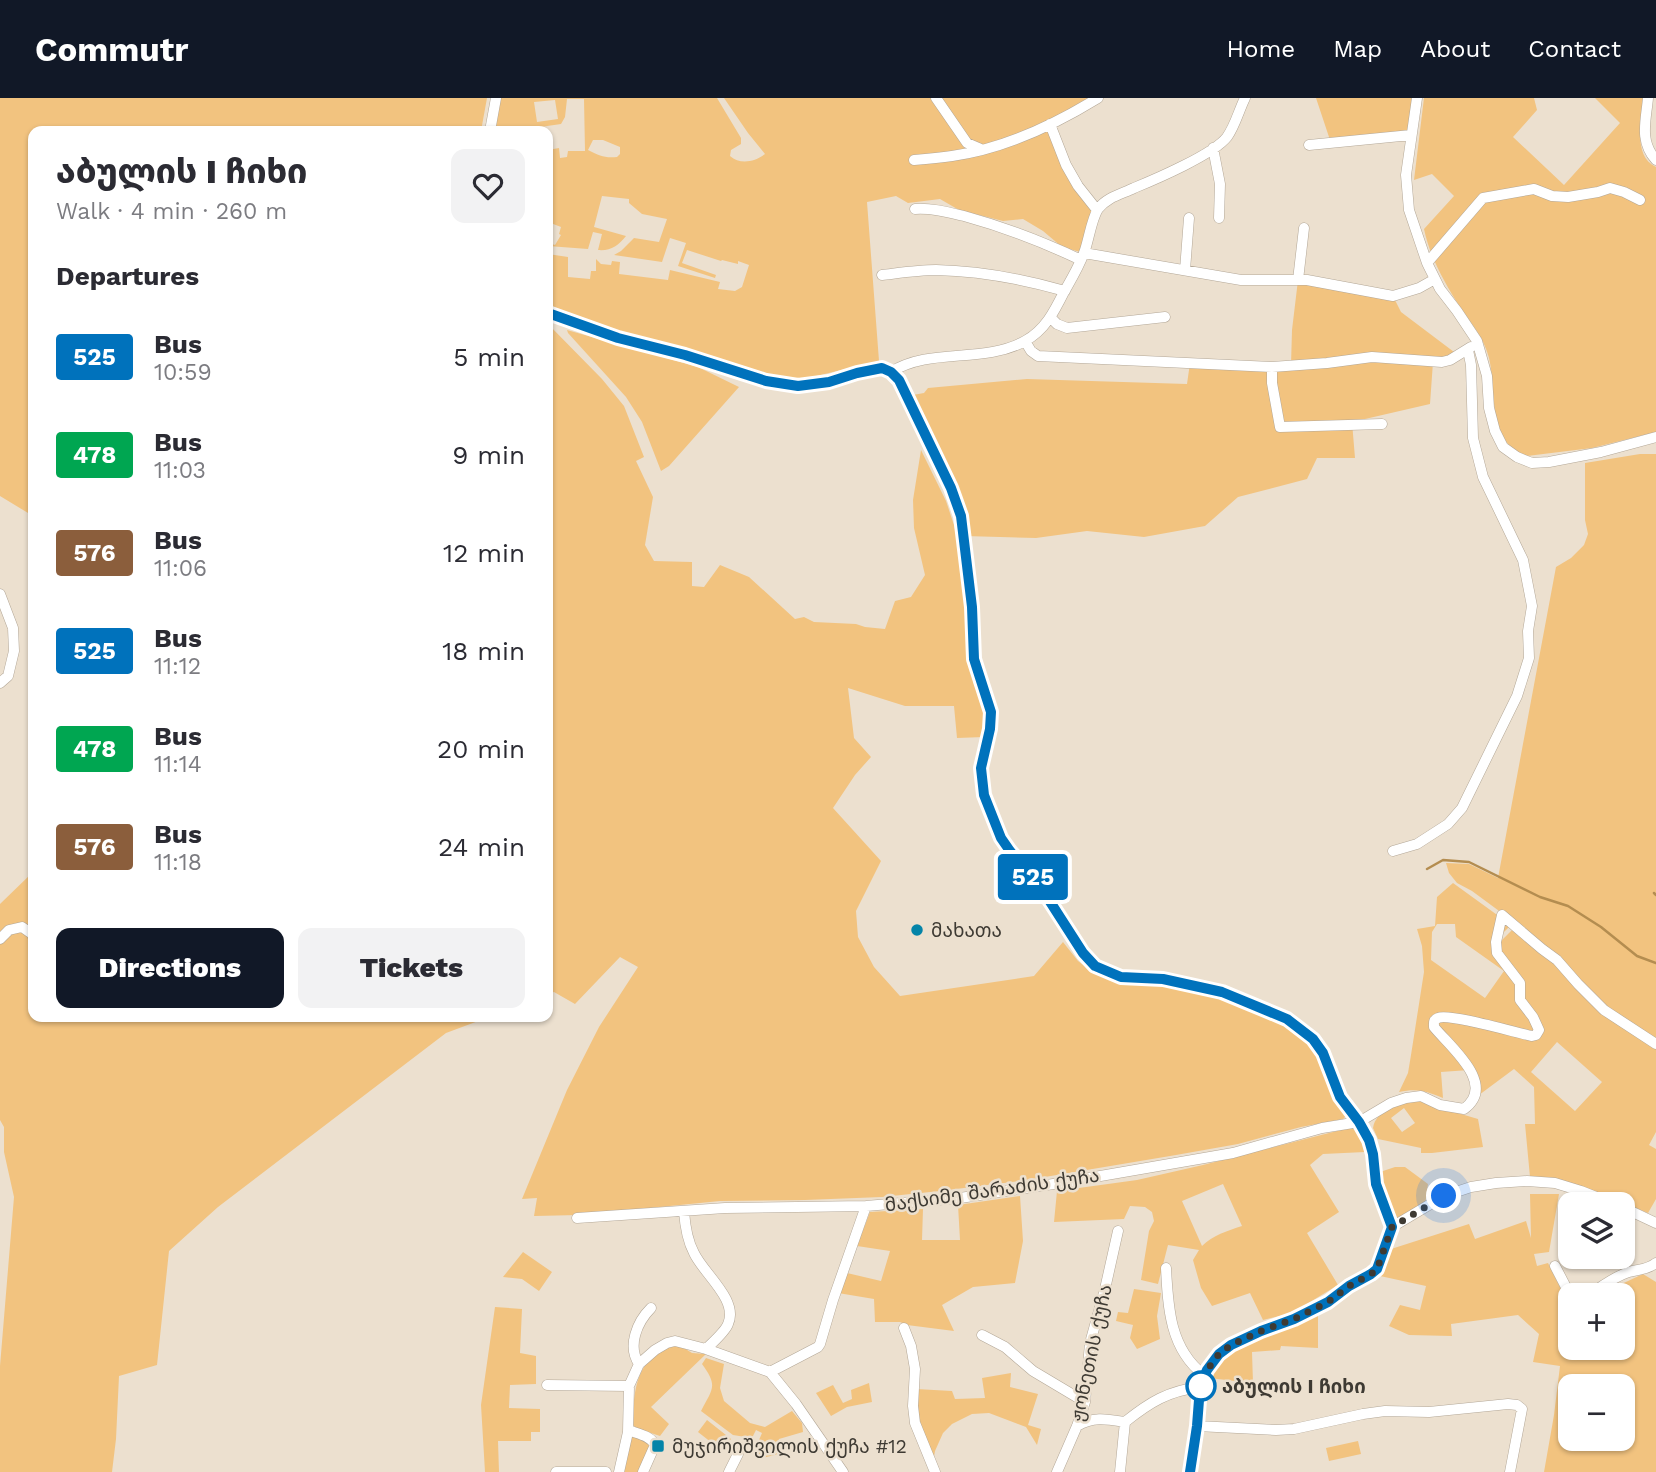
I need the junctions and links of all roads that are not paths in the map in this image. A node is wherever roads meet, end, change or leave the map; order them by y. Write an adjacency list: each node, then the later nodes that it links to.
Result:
1 (496, 98): 8 (street)
2 (936, 98): 12 (street)
3 (1245, 98): 11 (street)
4 (1417, 98): 9 (street)
5 (1648, 98): 14 (street)
6 (1093, 99): 7 (street)
7 (1050, 124): 12 (street); 17 (street)
8 (491, 126)
9 (1411, 135): 10 (street); 22 (street)
10 (1309, 145)
11 (1213, 148): 17 (street); 19 (street)
12 (981, 150): 13 (street)
13 (914, 160)
14 (1656, 160)
15 (1640, 200): 22 (street)
16 (915, 209): 21 (street)
17 (1097, 210): 21 (street)
18 (1189, 218): 23 (street)
19 (1219, 218)
20 (1304, 228): 26 (street)
21 (1083, 257): 23 (street); 27 (street)
22 (1426, 263): 25 (street)
23 (1185, 270): 26 (street)
24 (882, 275): 27 (street)
25 (1435, 279): 26 (street); 32 (street)
26 (1298, 280)
27 (1065, 291): 30 (street)
28 (553, 315): 35 (street)
29 (1165, 317): 30 (street)
30 (1051, 318): 31 (street)
31 (1025, 341): 34 (street); 35 (street)
32 (1477, 341): 33 (street); 37 (street)
33 (1468, 350): 34 (street); 40 (street)
34 (1272, 367): 36 (street)
35 (891, 372): 44 (street)
36 (1382, 424)
37 (1656, 437)
38 (0, 594): 39 (street)
39 (0, 684)
40 (1393, 851)
41 (28, 931): 42 (street)
42 (0, 939)
43 (1656, 1044): 44 (street)
44 (1359, 1122): 46 (street, მაქსიმე შარაძის ქუჩა); 51 (street)
45 (1584, 1192): 51 (street)
46 (866, 1206): 47 (street, მაქსიმე შარაძის ქუჩა); 63 (street)
47 (684, 1211): 49 (street, მაქსიმე შარაძის ქუჩა); 61 (street)
48 (1635, 1213): 50 (street)
49 (577, 1218)
50 (1656, 1223)
51 (1392, 1227): 64 (street)
52 (1118, 1231): 68 (street, ჟონეთის ქუჩა)
53 (1656, 1263): 57 (street)
54 (1555, 1266): 56 (street)
55 (1166, 1268): 64 (street)
56 (1564, 1283)
57 (1609, 1283)
58 (651, 1308): 62 (street)
59 (904, 1328): 80 (street)
60 (982, 1335): 68 (street)
61 (706, 1349): 62 (street); 63 (street)
62 (639, 1364): 66 (street)
63 (770, 1372): 79 (street)
64 (1205, 1375): 67 (street)
65 (547, 1385): 66 (street)
66 (629, 1385): 72 (street)
67 (1200, 1387): 69 (street); 71 (street)
68 (1084, 1402): 70 (street, ჟონეთის ქუჩა)
69 (1125, 1422): 70 (street); 82 (street)
70 (1077, 1426): 81 (street, ჟონეთის ქუჩა)
71 (1197, 1426): 83 (street); 84 (street)
72 (628, 1432): 76 (street); 77 (street)
73 (738, 1454): 78 (street)
74 (556, 1472): 75 (street)
75 (606, 1472)
76 (619, 1472)
77 (643, 1472)
78 (729, 1472)
79 (843, 1472)
80 (935, 1472)
81 (1057, 1472)
82 (1120, 1472)
83 (1189, 1472)
84 (1510, 1472)

